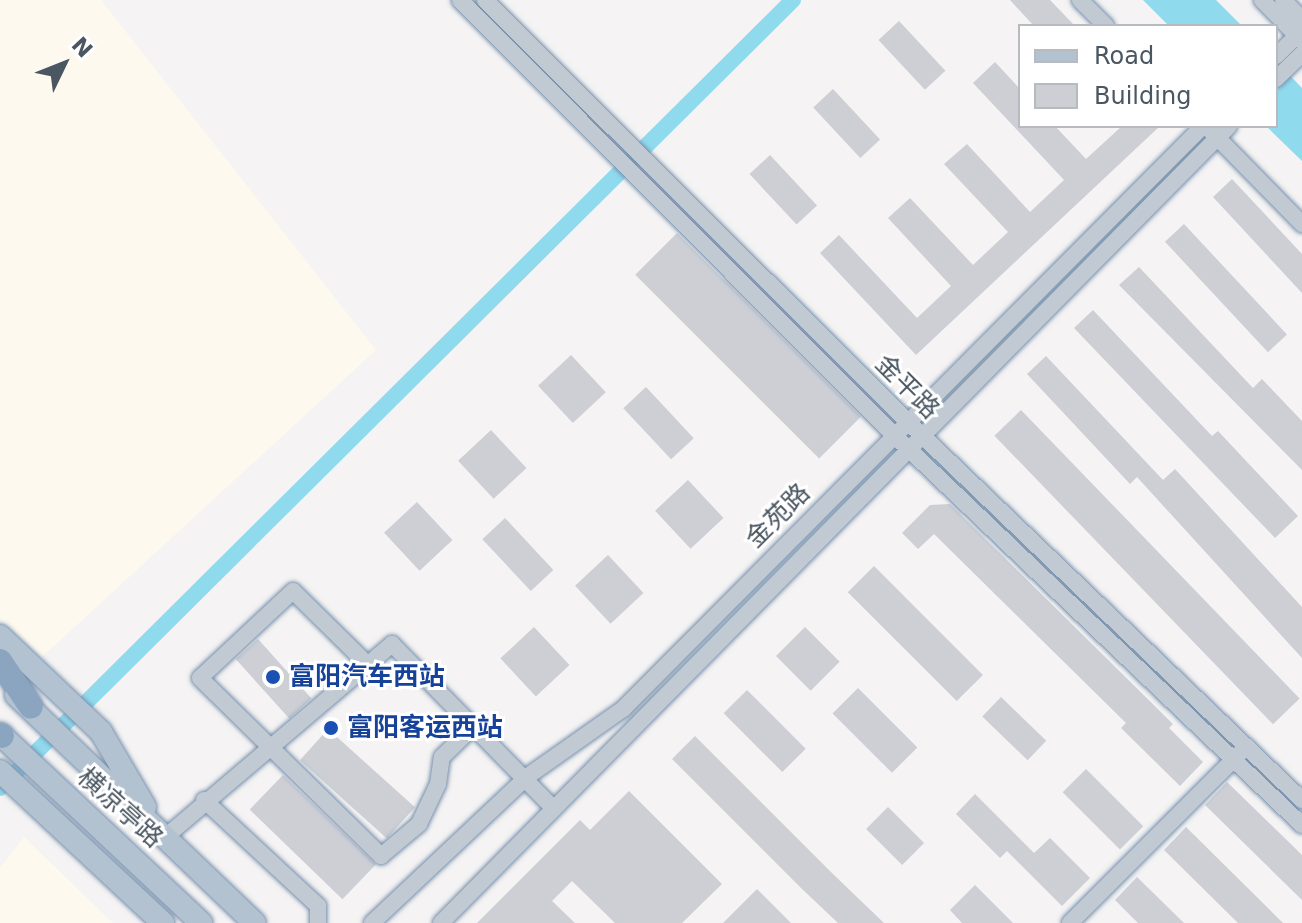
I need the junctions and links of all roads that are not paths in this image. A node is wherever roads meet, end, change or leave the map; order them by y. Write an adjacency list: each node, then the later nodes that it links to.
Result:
1 (460, 0): 14 (street, 金平路)
2 (485, 0): 13 (street, 金平路)
3 (1080, 0): 7 (street)
4 (1262, 0): 8 (street)
5 (1283, 0): 6 (street)
6 (1302, 19)
7 (1104, 24)
8 (1300, 36): 10 (street)
9 (1302, 54): 10 (street)
10 (1279, 68)
11 (1214, 129): 12 (street); 13 (street, 金苑路); 15 (street)
12 (1302, 224)
13 (908, 422): 14 (street, 金苑路); 15 (street, 金平路)
14 (895, 436): 16 (street, 金平路); 28 (street, 金苑路)
15 (922, 436): 16 (street); 24 (street, 金平路)
16 (908, 449): 26 (street, 金平路); 31 (street)
17 (0, 636): 33 (main road, 横凉亭路)
18 (0, 661): 21 (highway)
19 (368, 665): 22 (street); 25 (street); 25 (street)
20 (0, 682): 21 (main road, 横凉亭路)
21 (31, 707): 33 (main road, 横凉亭路)
22 (473, 727): 25 (street); 28 (street)
23 (1, 735): 35 (main road, 横凉亭路)
24 (1247, 747): 26 (street); 30 (street, 金平路)
25 (273, 750): 29 (street)
26 (1234, 759): 32 (street, 金平路); 40 (street)
27 (0, 771): 34 (main road, 横凉亭路)
28 (528, 776): 31 (street); 38 (street, 金苑路)
29 (204, 800): 33 (street); 37 (street)
30 (1302, 800)
31 (554, 809): 39 (street)
32 (1302, 825)
33 (163, 839): 36 (main road, 横凉亭路)
34 (163, 923)
35 (201, 923)
36 (255, 923)
37 (318, 923)
38 (372, 923)
39 (441, 923)
40 (1070, 923)

